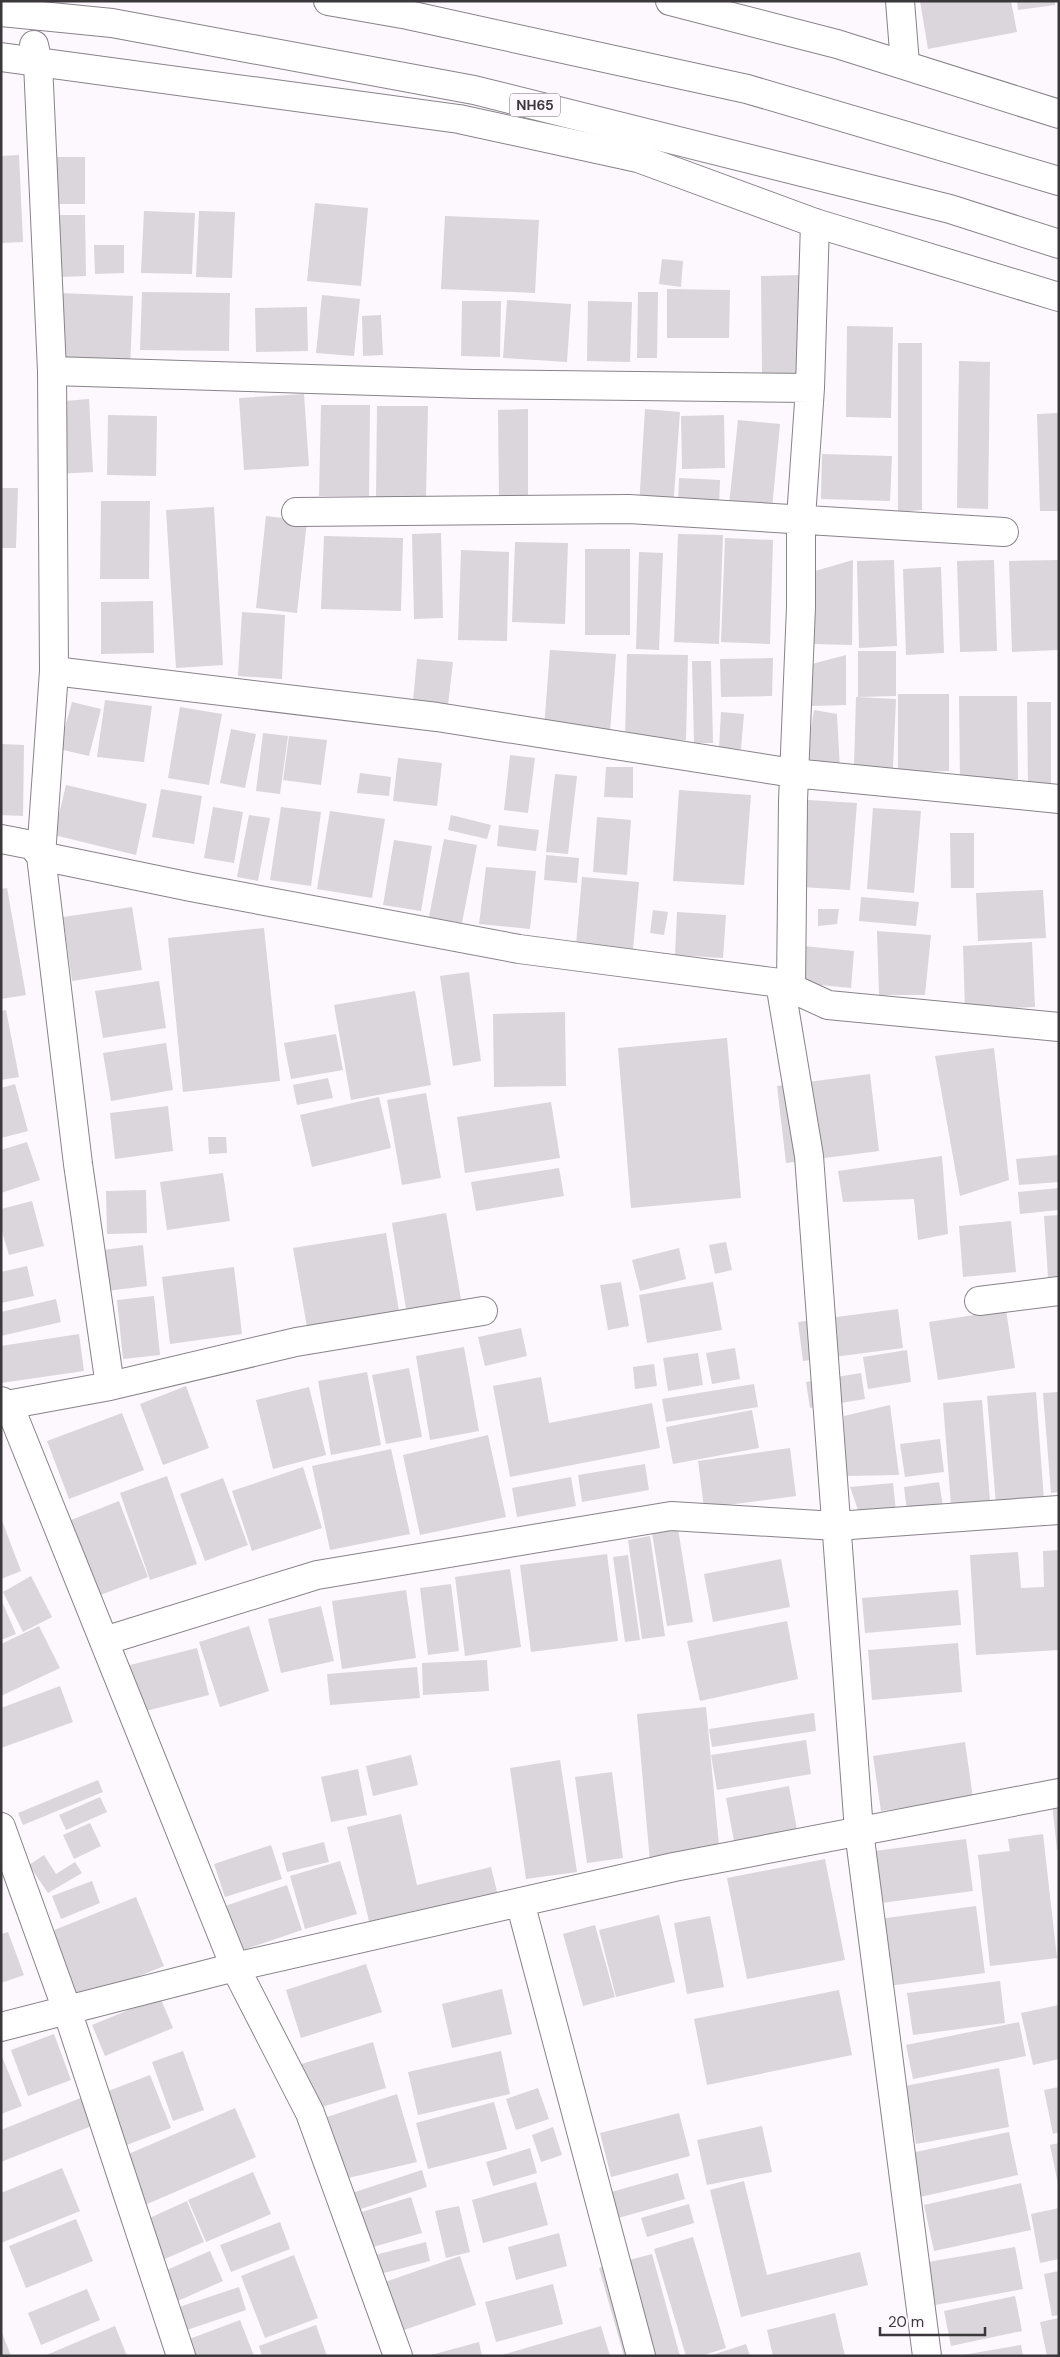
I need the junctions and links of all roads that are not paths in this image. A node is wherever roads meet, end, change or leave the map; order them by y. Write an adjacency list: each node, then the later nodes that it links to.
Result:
1 (328, 1): 9 (main road)
2 (670, 1): 7 (main road)
3 (900, 1): 7 (main road)
4 (1, 12): 11 (main road, NH65)
5 (36, 54): 6 (main road); 10 (main road); 13 (main road)
6 (1, 57)
7 (905, 64): 8 (main road)
8 (1059, 114)
9 (1059, 181)
10 (815, 223): 12 (main road); 14 (main road)
11 (1059, 244)
12 (1059, 297)
13 (52, 371): 14 (main road); 18 (main road)
14 (810, 388): 16 (main road)
15 (296, 512): 16 (main road)
16 (801, 518): 17 (main road); 19 (main road)
17 (1004, 532)
18 (54, 671): 19 (main road); 22 (main road)
19 (794, 773): 20 (main road); 23 (main road)
20 (1059, 799)
21 (1, 838): 22 (main road)
22 (41, 856): 23 (main road); 28 (main road)
23 (786, 985): 24 (main road); 31 (main road)
24 (1059, 1027)
25 (1059, 1291): 26 (main road)
26 (979, 1301)
27 (483, 1311): 28 (main road)
28 (110, 1386): 29 (main road)
29 (4, 1404): 32 (main road)
30 (1059, 1510): 31 (main road)
31 (836, 1526): 32 (main road); 35 (main road)
32 (104, 1641): 37 (main road)
33 (1059, 1793): 35 (main road)
34 (1, 1827): 38 (main road)
35 (859, 1831): 36 (main road); 43 (main road)
36 (520, 1902): 37 (main road); 42 (main road)
37 (235, 1967): 38 (main road); 41 (main road)
38 (68, 2010): 39 (main road); 40 (main road)
39 (1, 2028)
40 (181, 2356)
41 (398, 2356)
42 (641, 2356)
43 (927, 2356)

